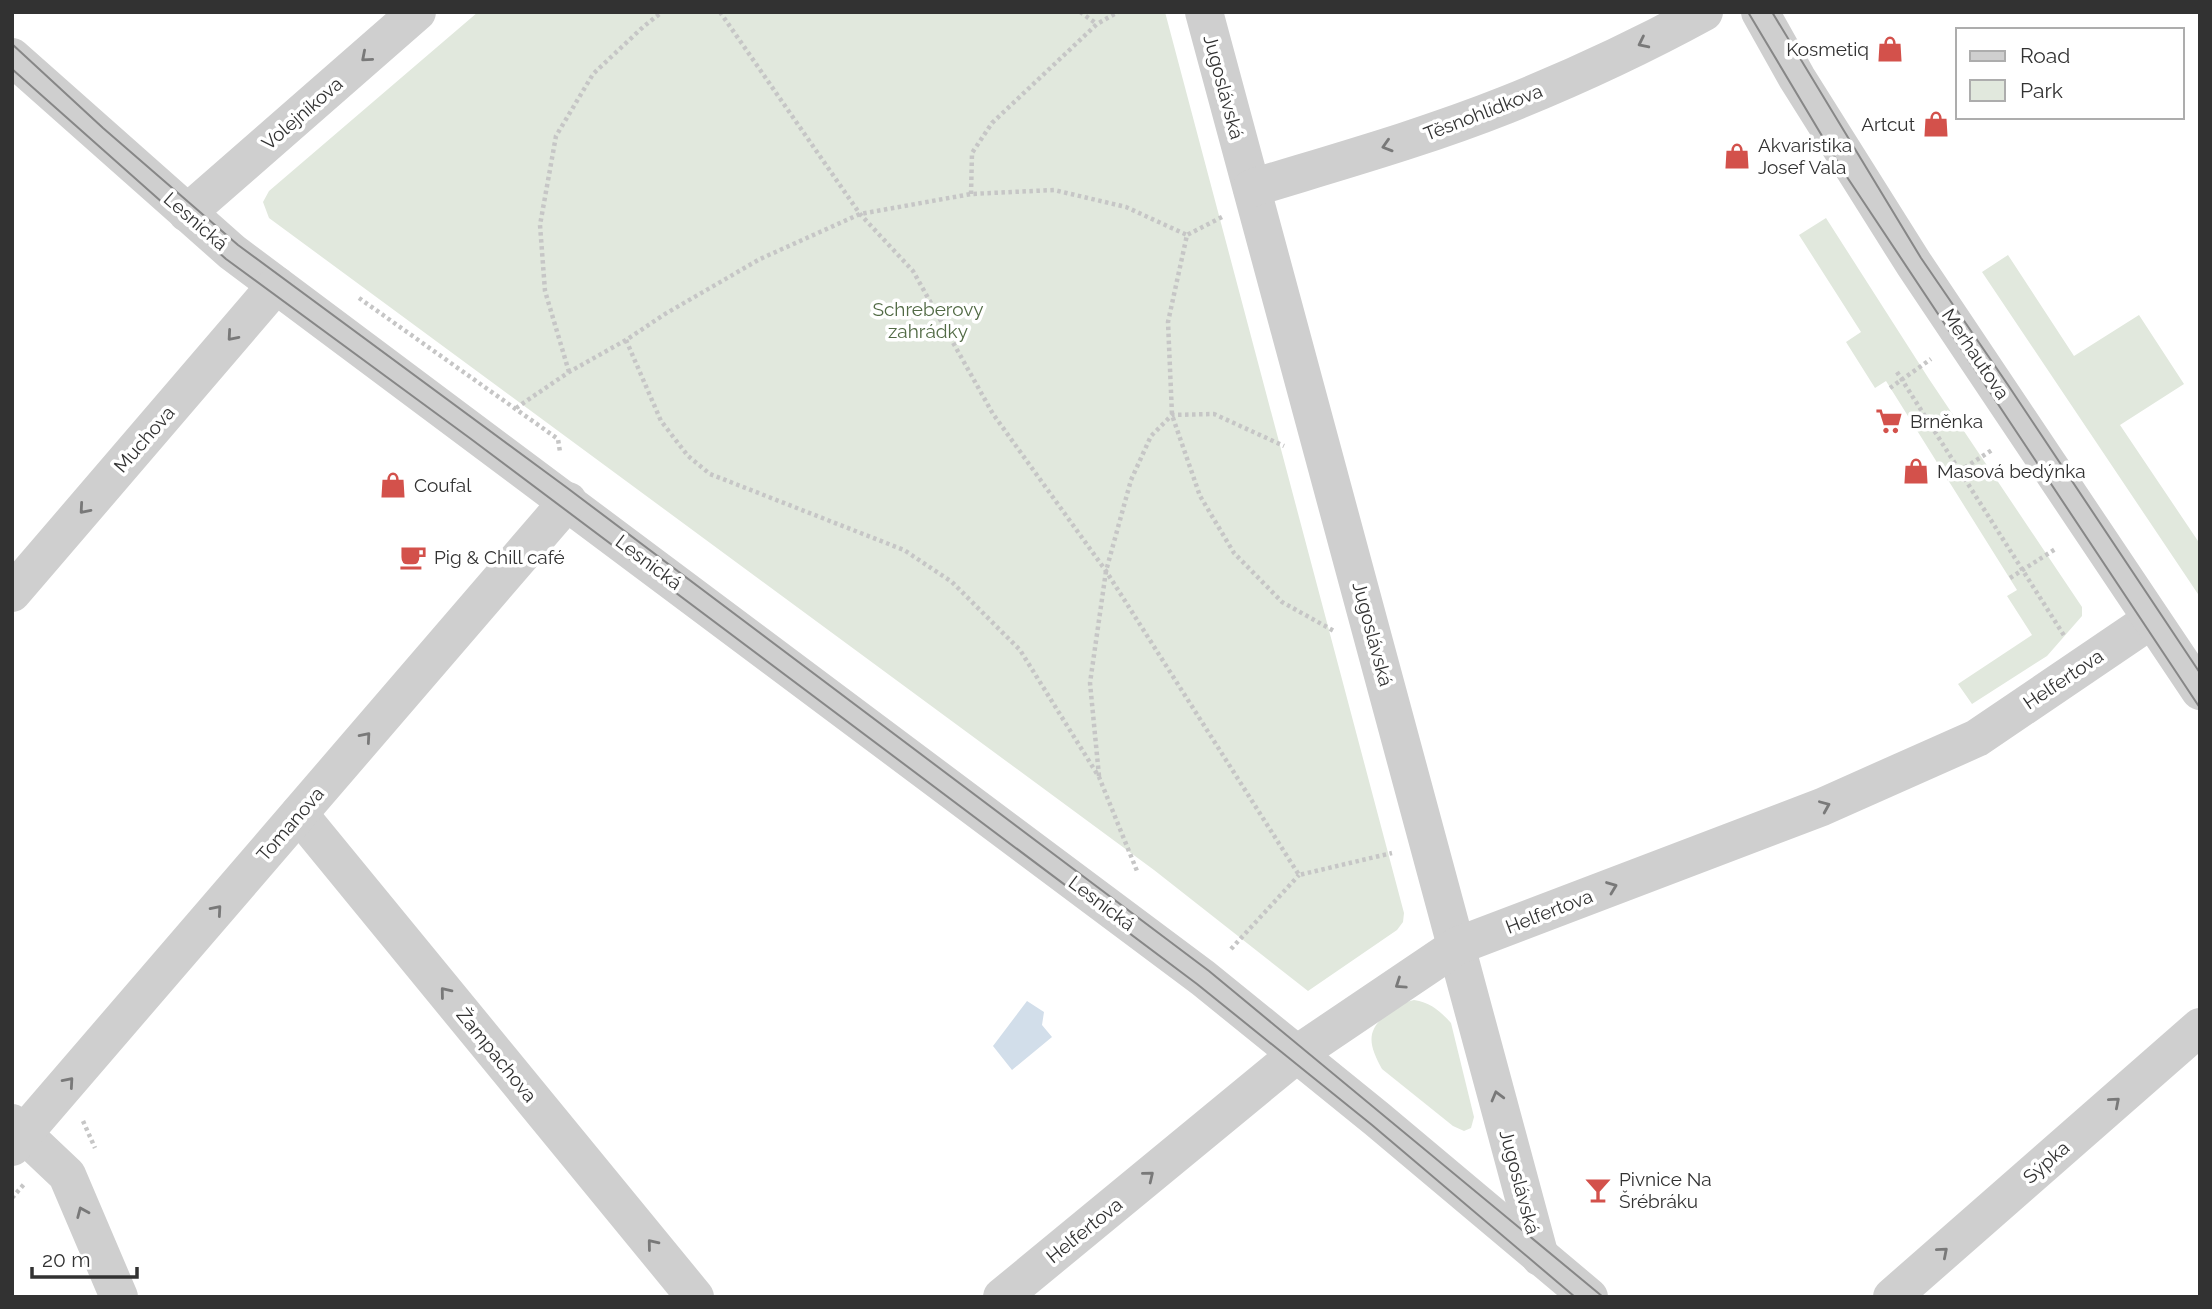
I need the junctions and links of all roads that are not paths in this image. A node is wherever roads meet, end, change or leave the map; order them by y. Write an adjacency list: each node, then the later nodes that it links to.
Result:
1 (417, 12): 7 (street, Volejníkova, one-way to 7)
2 (1204, 12): 6 (street, Jugoslávská)
3 (1704, 12): 6 (street, Těsnohlídkova, one-way to 6)
4 (1760, 12): 11 (street, Merhautova)
5 (13, 59): 7 (street, Lesnická)
6 (1241, 201): 14 (street, Jugoslávská)
7 (187, 213): 8 (street, Lesnická)
8 (276, 285): 9 (street, Lesnická); 10 (street, Muchova, one-way to 10)
9 (568, 501): 13 (street, Tomanova, one-way to 9); 16 (street, Lesnická)
10 (12, 593)
11 (2151, 620): 12 (street, Merhautova); 14 (street, Helfertova, one-way to 11)
12 (2200, 691)
13 (299, 814): 17 (street, Tomanova, one-way to 13); 20 (street, Žampachova, one-way to 13)
14 (1457, 946): 16 (street, Helfertova, one-way to 16); 18 (street, Jugoslávská, one-way to 14)
15 (2200, 1027): 23 (street, Sýpka, one-way to 15)
16 (1297, 1054): 18 (street, Jugoslávská); 21 (street, Helfertova, one-way to 16)
17 (16, 1135): 19 (street, one-way to 17)
18 (1541, 1257): 22 (street, Jugoslávská)
19 (119, 1297)
20 (695, 1297)
21 (1002, 1297)
22 (1589, 1297)
23 (1892, 1297)

